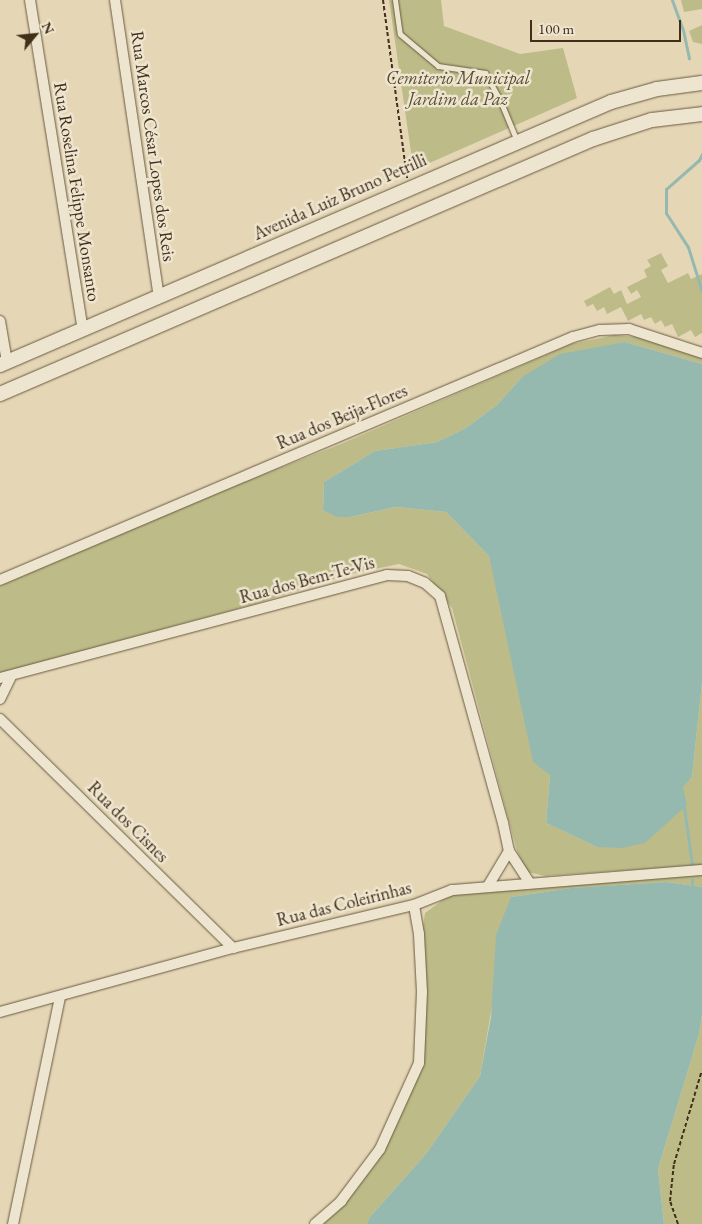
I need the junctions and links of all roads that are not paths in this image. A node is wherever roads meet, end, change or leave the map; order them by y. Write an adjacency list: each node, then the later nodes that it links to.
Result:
1 (30, 0): 9 (street, Rua Roselina Felippe Monsanto)
2 (115, 0): 7 (street, Rua Marcos César Lopes dos Reis)
3 (395, 0): 6 (lane)
4 (702, 84): 6 (main road, Avenida Luiz Bruno Petrilli)
5 (702, 114): 12 (main road)
6 (517, 141): 7 (main road, Avenida Luiz Bruno Petrilli)
7 (159, 297): 9 (main road, Avenida Luiz Bruno Petrilli)
8 (0, 321): 11 (street)
9 (83, 330): 11 (main road, Avenida Luiz Bruno Petrilli)
10 (702, 354): 13 (street, Rua dos Beija-Flores)
11 (3, 363)
12 (0, 394)
13 (0, 580)
14 (11, 676): 15 (street, Rua dos Bem-Te-Vis); 16 (street); 18 (street, Rua dos Bem-Te-Vis)
15 (0, 678)
16 (0, 699)
17 (0, 719): 23 (street, Rua dos Cisnes)
18 (509, 850): 20 (street, Rua dos Bem-Te-Vis); 21 (street)
19 (702, 870): 20 (street, Rua das Coleirinhas)
20 (530, 883): 21 (street, Rua das Coleirinhas)
21 (488, 886): 22 (street, Rua das Coleirinhas)
22 (414, 905): 23 (street, Rua das Coleirinhas); 27 (street)
23 (233, 948): 24 (street, Rua das Coleirinhas)
24 (60, 997): 25 (street, Rua das Coleirinhas); 26 (street)
25 (0, 1012)
26 (13, 1224)
27 (315, 1224)

